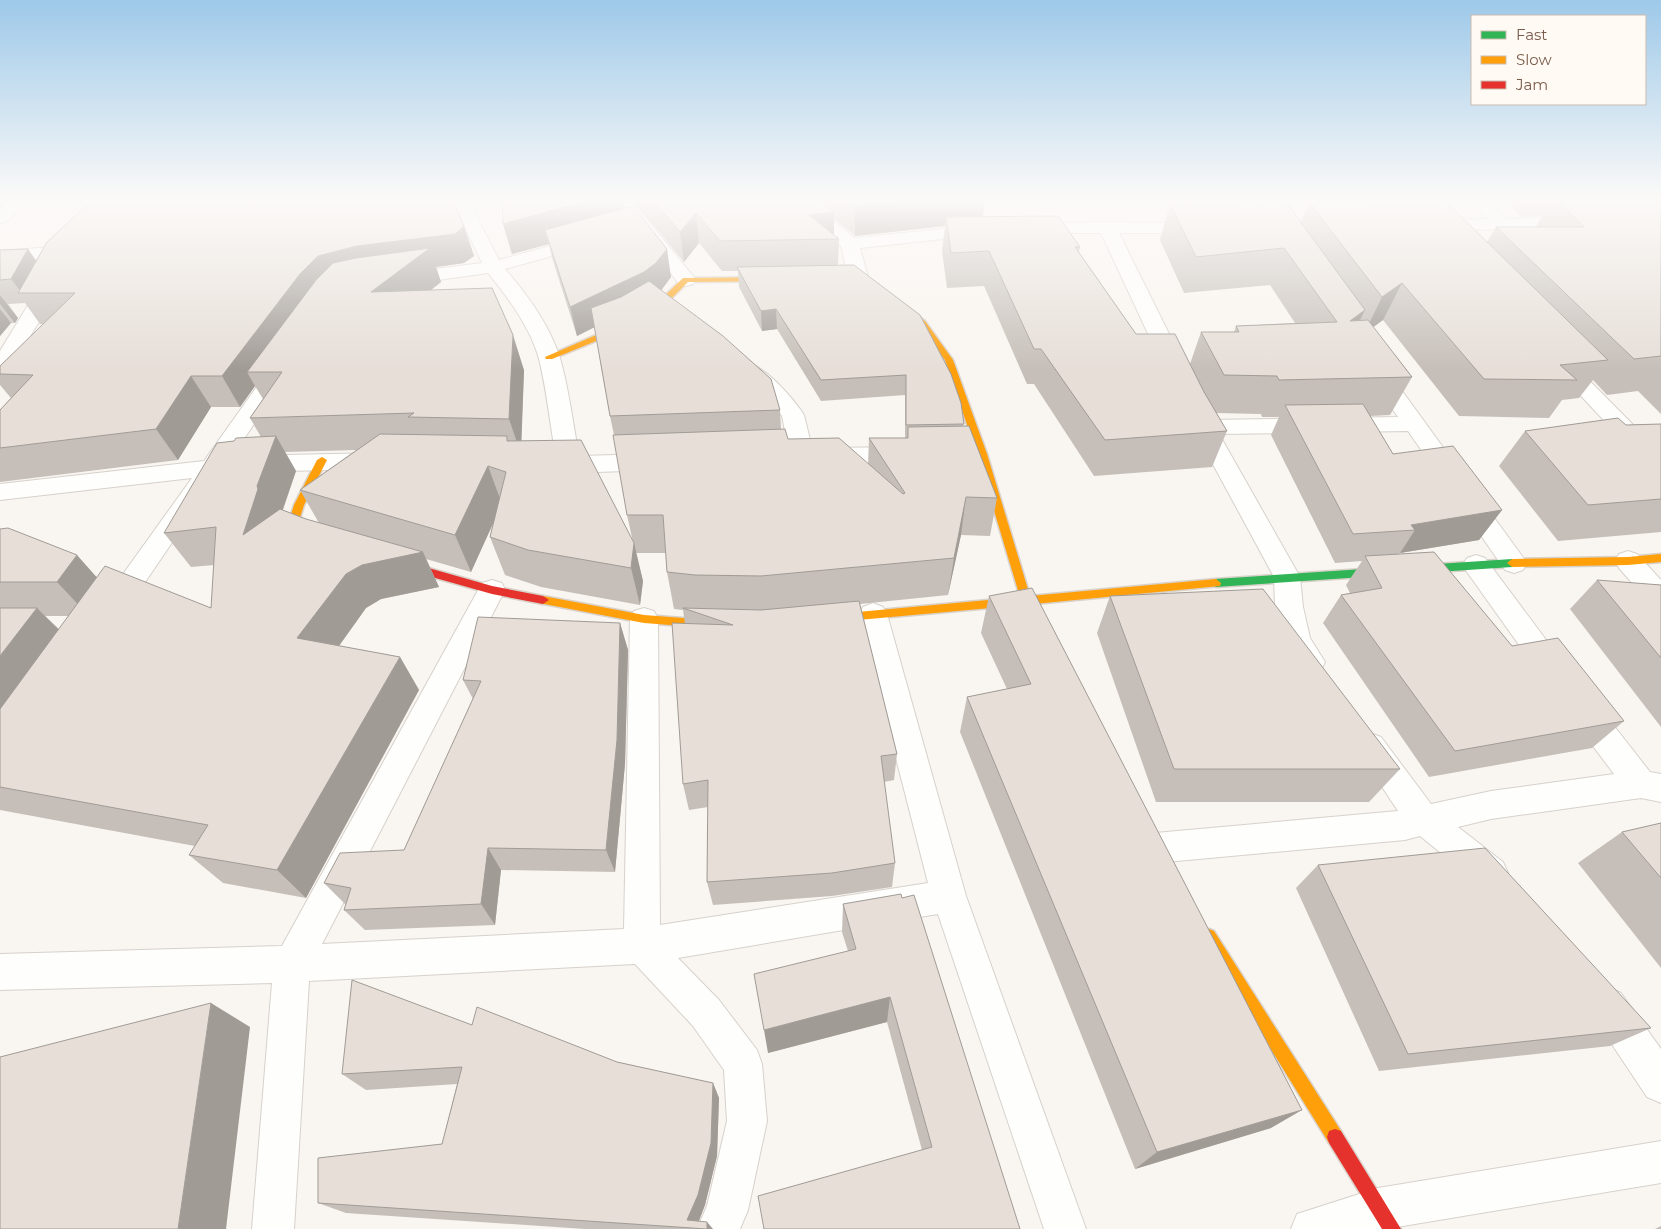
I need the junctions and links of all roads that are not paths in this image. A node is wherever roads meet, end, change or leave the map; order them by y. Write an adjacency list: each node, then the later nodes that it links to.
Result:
1 (22, 255): 8 (street)
2 (64, 255): 15 (street)
3 (487, 255): 9 (street)
4 (535, 255): 9 (street)
5 (666, 255): 12 (street)
6 (853, 255): 11 (street)
7 (1121, 255): 24 (street)
8 (0, 257)
9 (493, 267): 13 (street); 20 (street)
10 (791, 278): 12 (street)
11 (858, 279)
12 (686, 280): 20 (street)
13 (379, 282)
14 (890, 300): 43 (street)
15 (37, 309): 16 (street); 22 (street)
16 (9, 311)
17 (1545, 347): 32 (street)
18 (295, 348): 31 (street)
19 (1362, 351): 23 (street)
20 (549, 357): 30 (street)
21 (732, 357): 25 (street)
22 (0, 367)
23 (1413, 424): 24 (street); 38 (street)
24 (1203, 427): 40 (street)
25 (932, 455)
26 (322, 460): 28 (street); 31 (street); 34 (street)
27 (676, 461): 30 (street)
28 (401, 462)
29 (540, 464): 30 (street)
30 (569, 465)
31 (213, 466): 33 (street); 49 (street)
32 (1661, 467)
33 (0, 492)
34 (328, 542)
35 (1661, 558): 37 (street)
36 (382, 559): 41 (street)
37 (1628, 560): 38 (street); 42 (street)
38 (1514, 563): 39 (street)
39 (1476, 565): 40 (street); 52 (street)
40 (1288, 577): 43 (street); 50 (street)
41 (492, 590): 45 (street); 59 (street)
42 (1661, 598)
43 (1026, 600): 44 (street); 48 (street)
44 (873, 614): 46 (street); 56 (street)
45 (644, 619): 47 (street); 58 (street)
46 (814, 620)
47 (737, 626)
48 (1040, 627)
49 (98, 629)
50 (1328, 689)
51 (1351, 720): 53 (street)
52 (1651, 786): 53 (street)
53 (1424, 820): 54 (street); 55 (street)
54 (1155, 848)
55 (1514, 892)
56 (949, 896): 58 (street); 67 (street)
57 (1201, 923): 64 (street)
58 (642, 946): 59 (street); 66 (street)
59 (292, 964): 60 (street); 65 (street)
60 (0, 972)
61 (1591, 980): 62 (street)
62 (1661, 1083)
63 (1661, 1162): 64 (street)
64 (1385, 1219): 68 (street)
65 (273, 1229)
66 (718, 1229)
67 (1065, 1229)
68 (1312, 1229)

